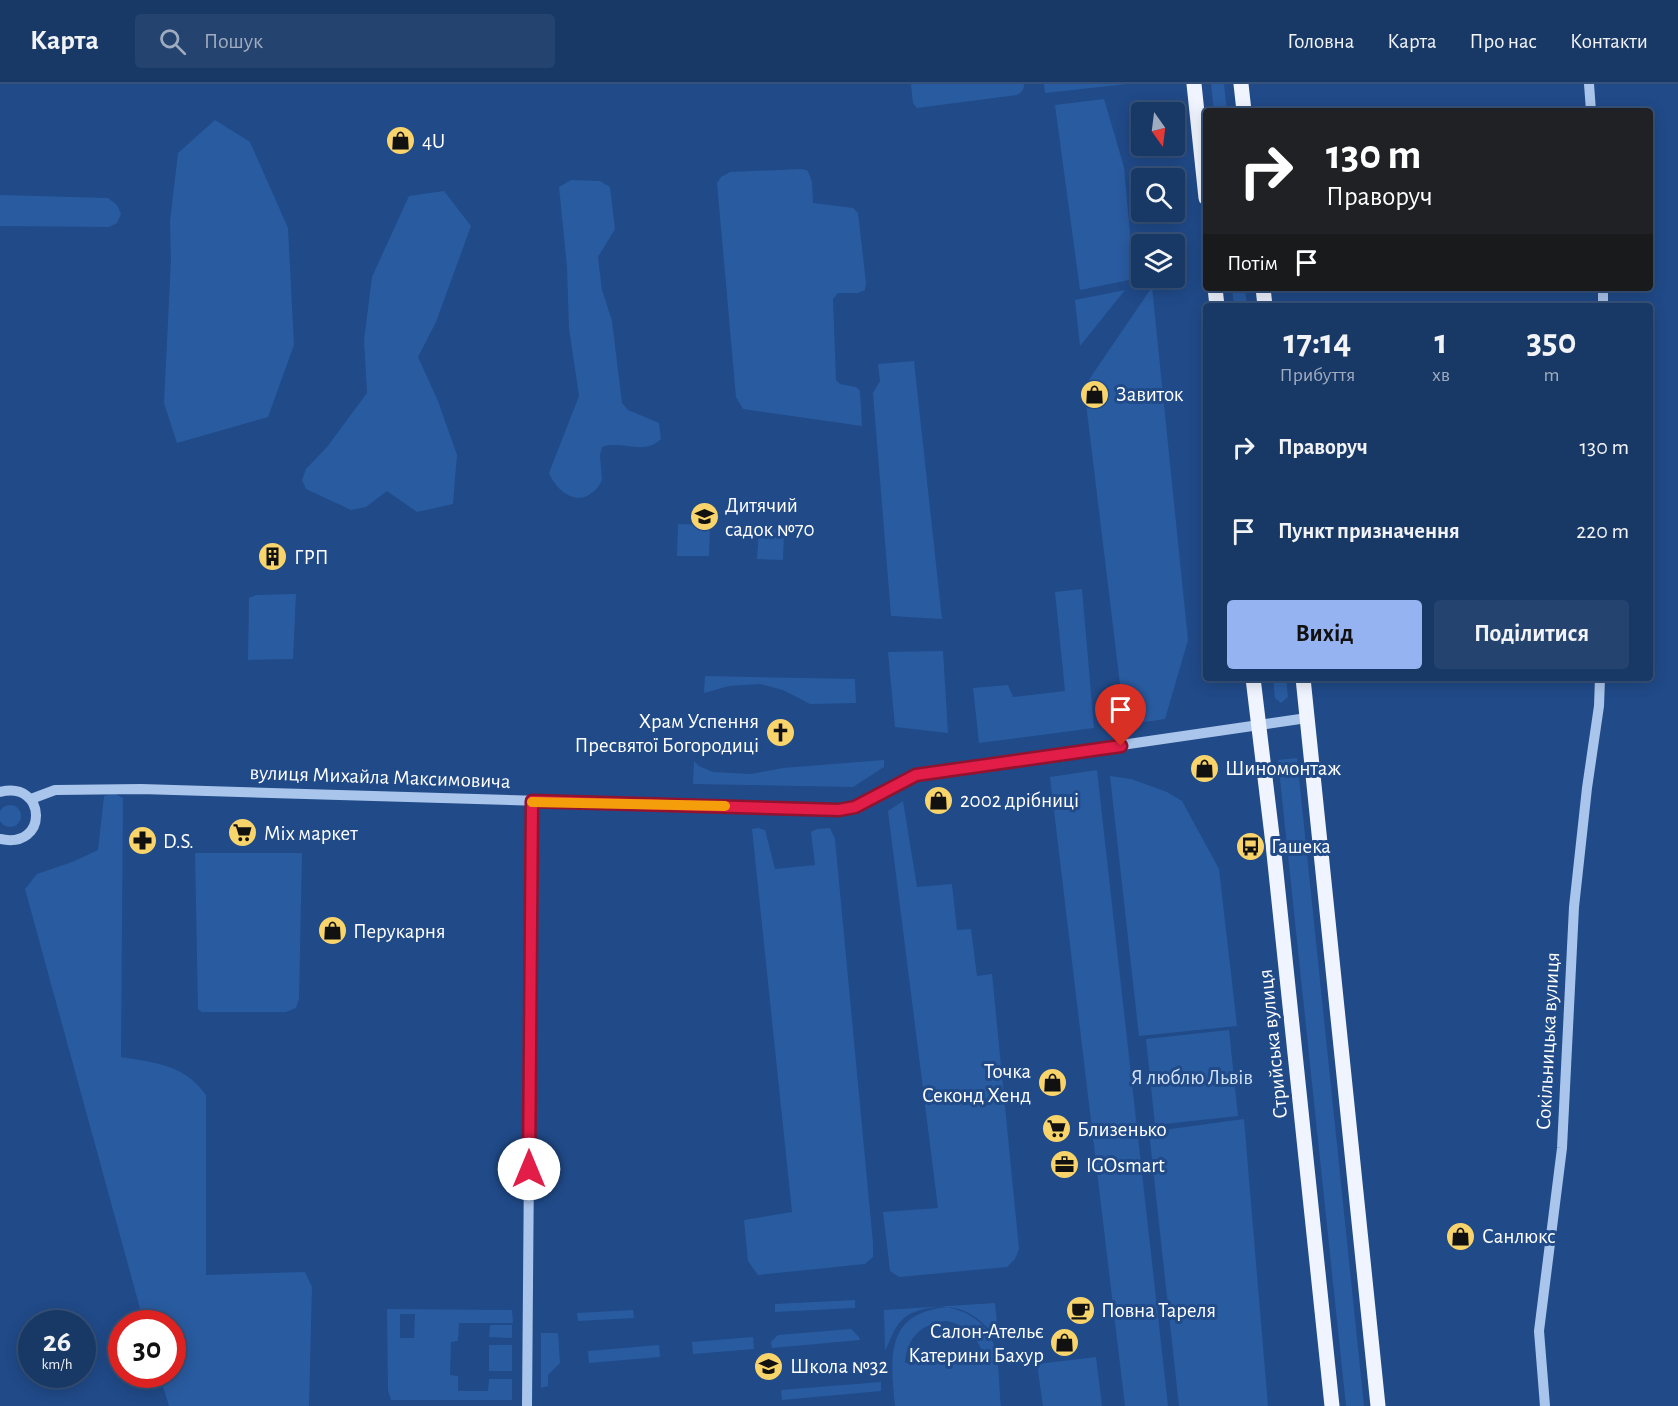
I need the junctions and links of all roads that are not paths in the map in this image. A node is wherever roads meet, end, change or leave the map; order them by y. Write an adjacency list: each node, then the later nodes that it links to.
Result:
1 (1194, 84): 6 (main road)
2 (1241, 84): 4 (main road)
3 (1589, 84): 5 (street)
4 (1244, 108)
5 (1591, 108)
6 (1203, 170)
7 (1253, 681): 11 (main road, Стрийська вулиця)
8 (1303, 681): 10 (main road)
9 (1600, 681): 19 (street, Сокільницька вулиця)
10 (1307, 718): 11 (street, вулиця Михайла Максимовича); 18 (main road)
11 (1257, 726): 14 (street, вулиця Михайла Максимовича); 17 (main road, Стрийська вулиця)
12 (0, 792): 13 (street)
13 (31, 799): 14 (street, вулиця Михайла Максимовича); 15 (street)
14 (532, 801): 16 (street)
15 (0, 839)
16 (527, 1406)
17 (1332, 1406)
18 (1378, 1406)
19 (1545, 1406)

